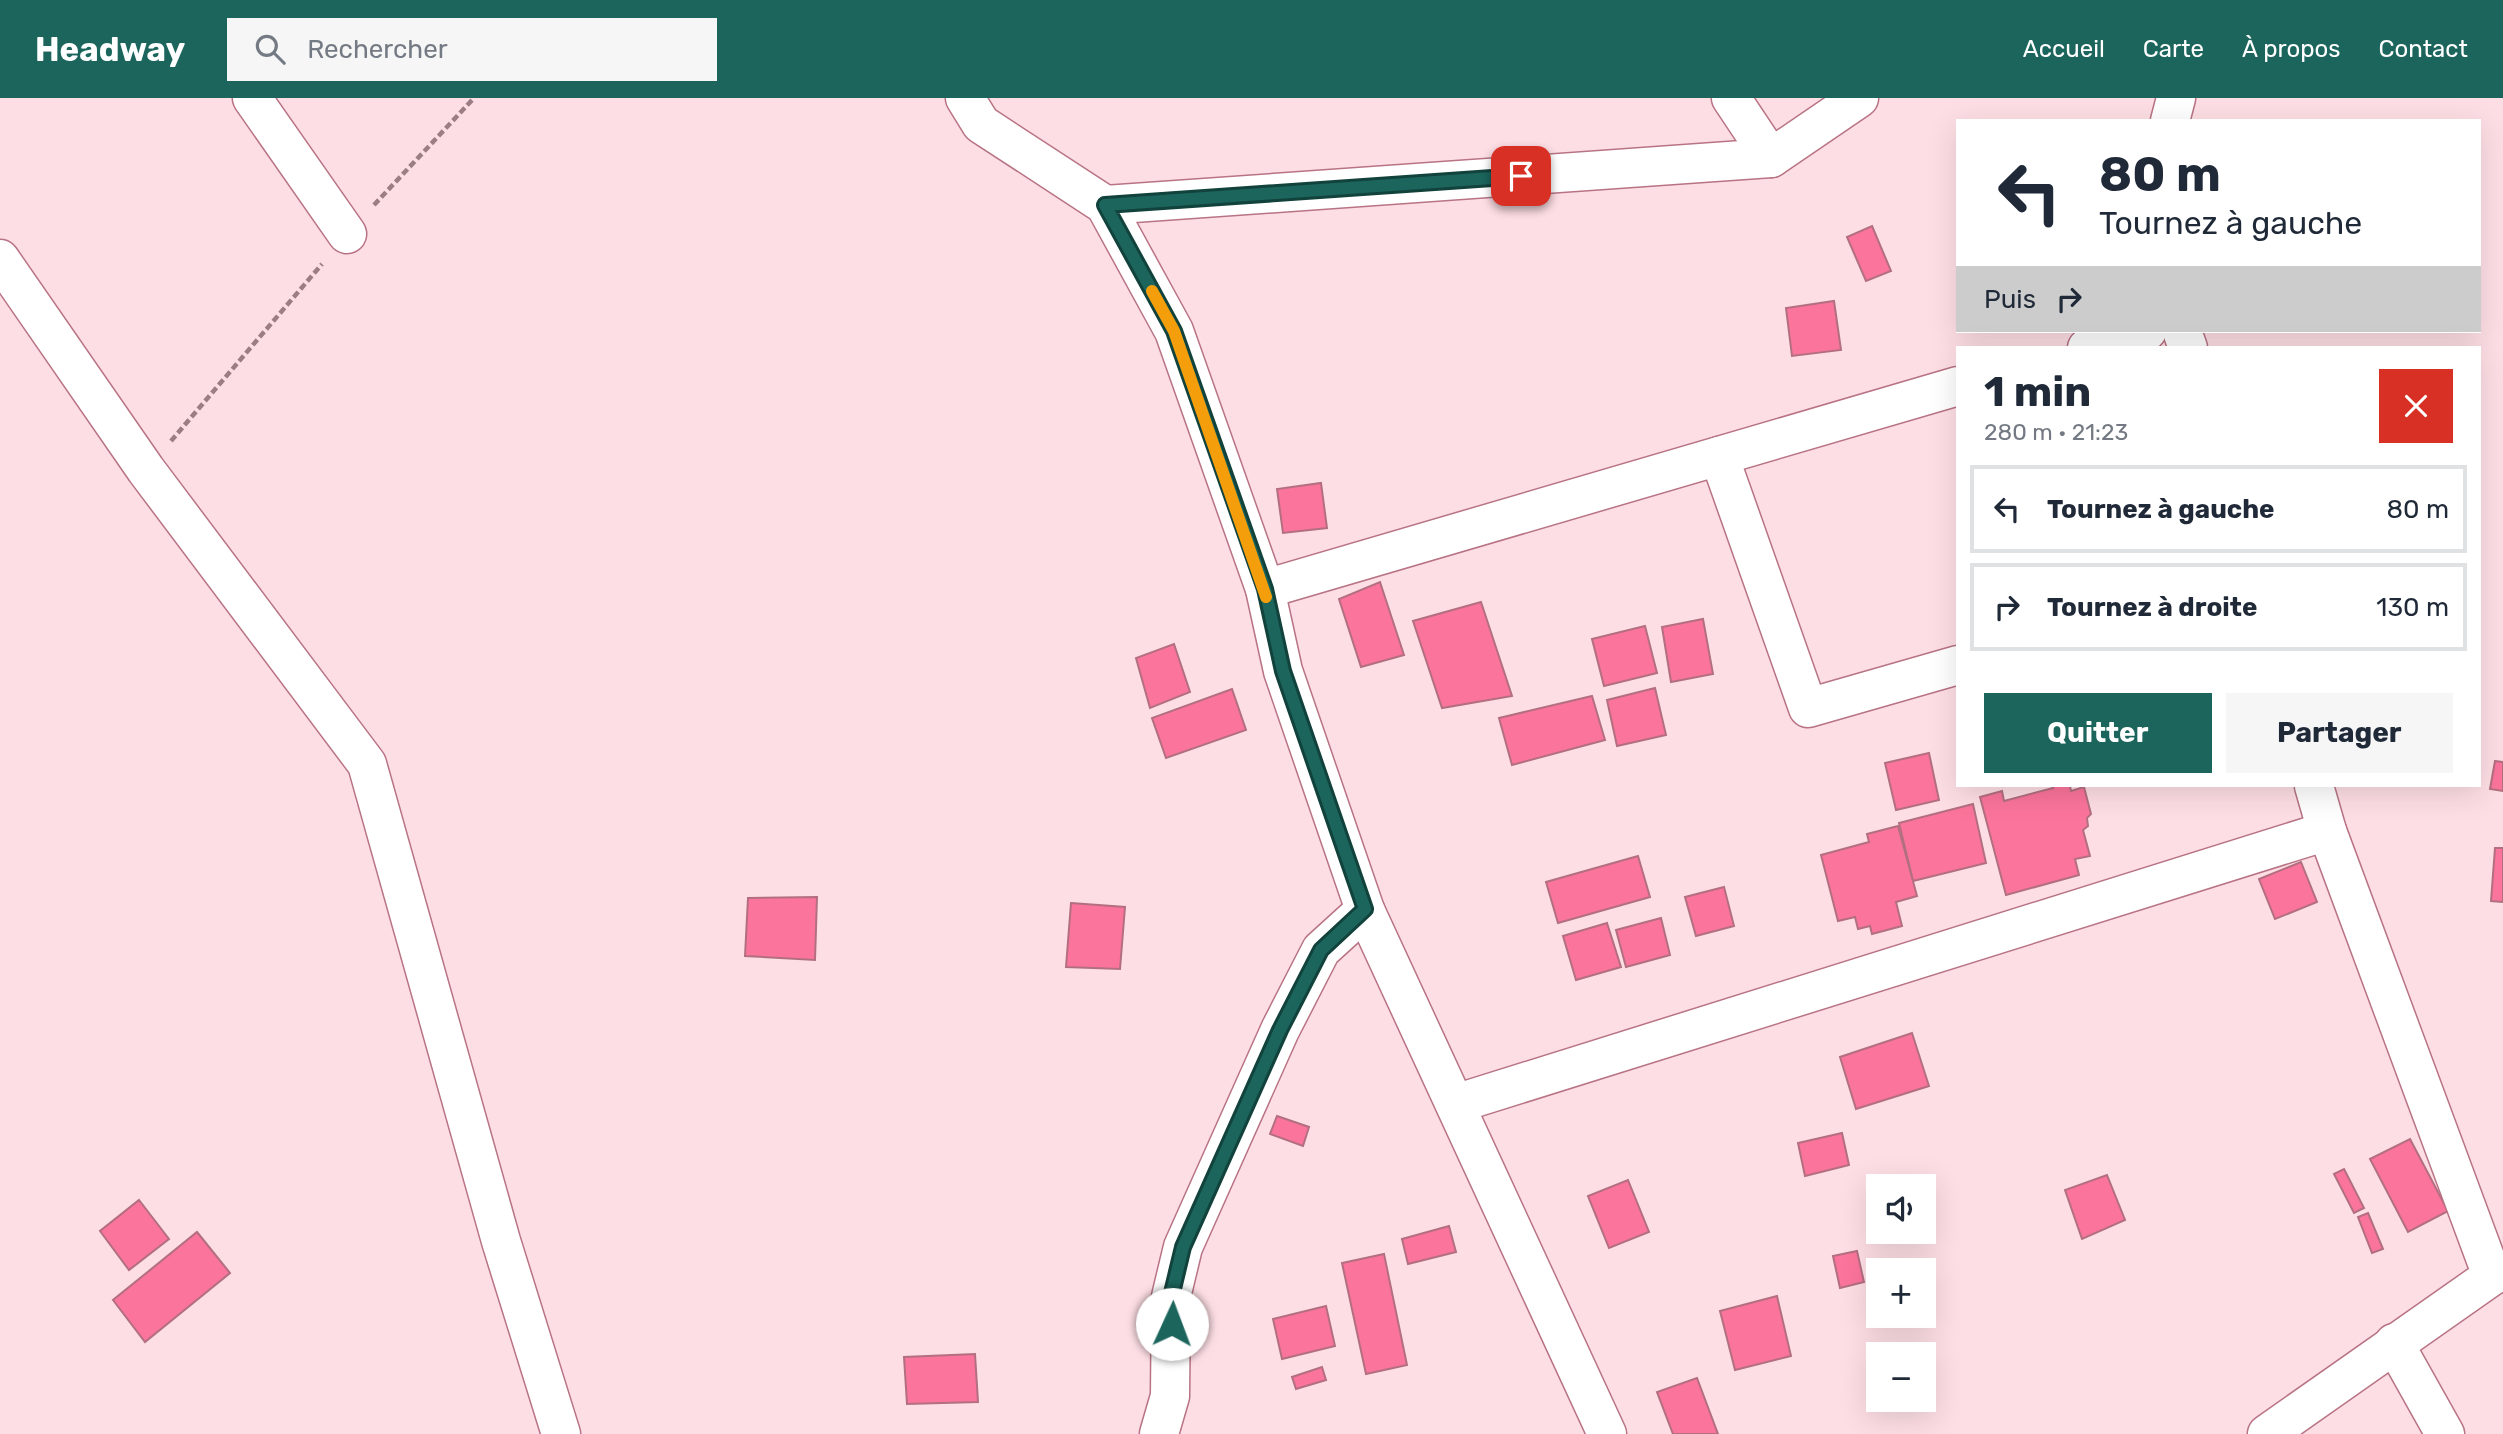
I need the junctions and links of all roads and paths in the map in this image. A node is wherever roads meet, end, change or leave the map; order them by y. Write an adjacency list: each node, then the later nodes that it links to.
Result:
1 (252, 98): 10 (street)
2 (474, 98): 10 (path)
3 (965, 98): 9 (street)
4 (1731, 98): 8 (street)
5 (1859, 98): 8 (street)
6 (2176, 98): 7 (street)
7 (2171, 119)
8 (1771, 158): 9 (street)
9 (1105, 205): 17 (street)
10 (347, 234): 16 (path)
11 (0, 259): 16 (street)
12 (2140, 333): 13 (street)
13 (2094, 346)
14 (1956, 387): 15 (street)
15 (1719, 456): 17 (street); 18 (street)
16 (146, 470): 25 (street)
17 (1265, 589): 21 (street)
18 (1956, 666)
19 (2314, 787): 20 (street)
20 (2327, 831): 22 (street); 23 (street)
21 (1365, 909): 22 (street); 26 (street)
22 (1455, 1104): 27 (street)
23 (2497, 1273): 24 (street)
24 (2394, 1343): 28 (street); 29 (street)
25 (561, 1434)
26 (1159, 1434)
27 (1607, 1434)
28 (2267, 1434)
29 (2445, 1434)

